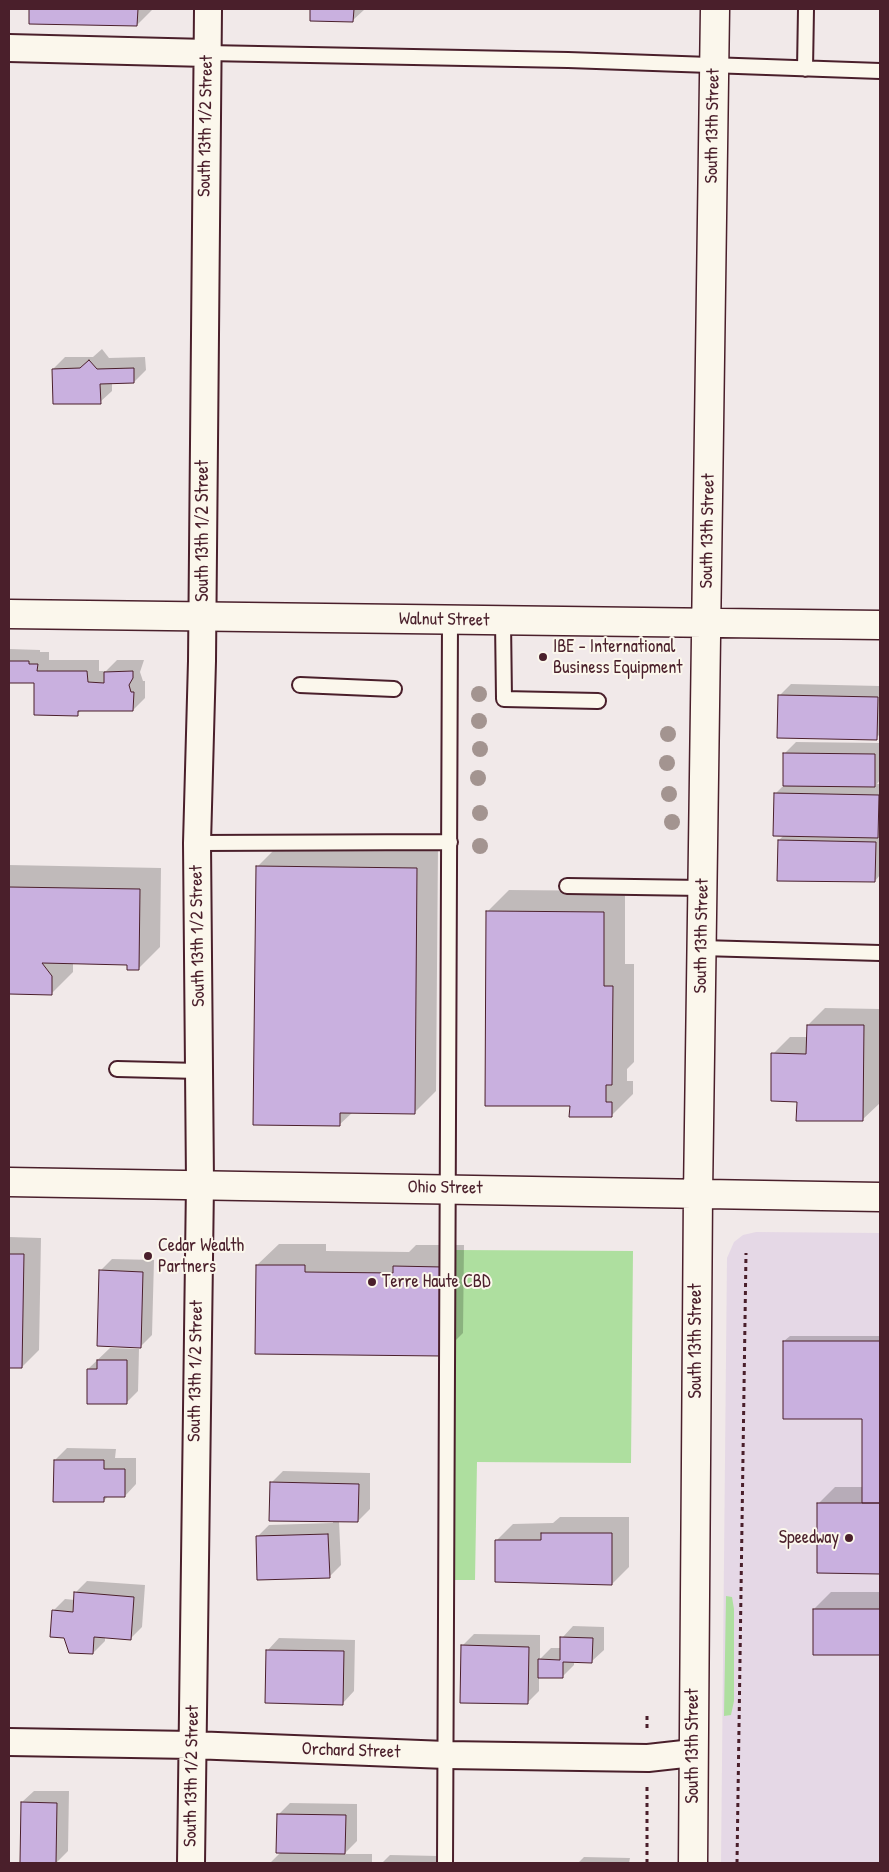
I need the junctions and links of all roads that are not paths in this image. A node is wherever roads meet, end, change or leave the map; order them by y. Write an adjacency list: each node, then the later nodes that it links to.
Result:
1 (208, 9): 5 (street, South 13th 1/2 Street)
2 (715, 9): 6 (main road, South 13th Street)
3 (806, 9): 7 (lane)
4 (9, 48): 5 (street)
5 (207, 53): 6 (lane); 10 (street, South 13th 1/2 Street)
6 (714, 66): 7 (lane); 13 (main road, South 13th Street)
7 (805, 69): 8 (lane)
8 (880, 72)
9 (9, 614): 10 (main road, Walnut Street)
10 (202, 616): 11 (main road, Walnut Street); 19 (street, South 13th 1/2 Street)
11 (450, 620): 12 (main road, Walnut Street); 18 (lane)
12 (502, 621): 13 (main road, Walnut Street); 17 (lane)
13 (707, 623): 14 (main road, Walnut Street); 21 (main road, South 13th Street)
14 (880, 625)
15 (300, 685): 16 (lane)
16 (394, 689)
17 (598, 701)
18 (450, 842): 19 (lane); 28 (lane)
19 (197, 843): 25 (street, South 13th 1/2 Street)
20 (567, 886): 21 (lane)
21 (702, 888): 22 (main road, South 13th Street)
22 (702, 948): 23 (lane); 29 (main road, South 13th Street)
23 (880, 953)
24 (117, 1069): 25 (lane)
25 (199, 1071): 27 (street, South 13th 1/2 Street)
26 (9, 1182): 27 (main road, Ohio Street)
27 (200, 1184): 28 (main road, Ohio Street); 32 (street, South 13th 1/2 Street)
28 (448, 1188): 29 (main road, Ohio Street); 34 (lane)
29 (698, 1194): 30 (main road, Ohio Street); 33 (main road, South 13th Street)
30 (880, 1197)
31 (9, 1742): 32 (street, Orchard Street)
32 (192, 1745): 34 (street, Orchard Street); 35 (street, South 13th 1/2 Street)
33 (693, 1752): 34 (street, Orchard Street); 37 (main road, South 13th Street)
34 (446, 1755): 36 (lane)
35 (191, 1863)
36 (445, 1863)
37 (693, 1863)

